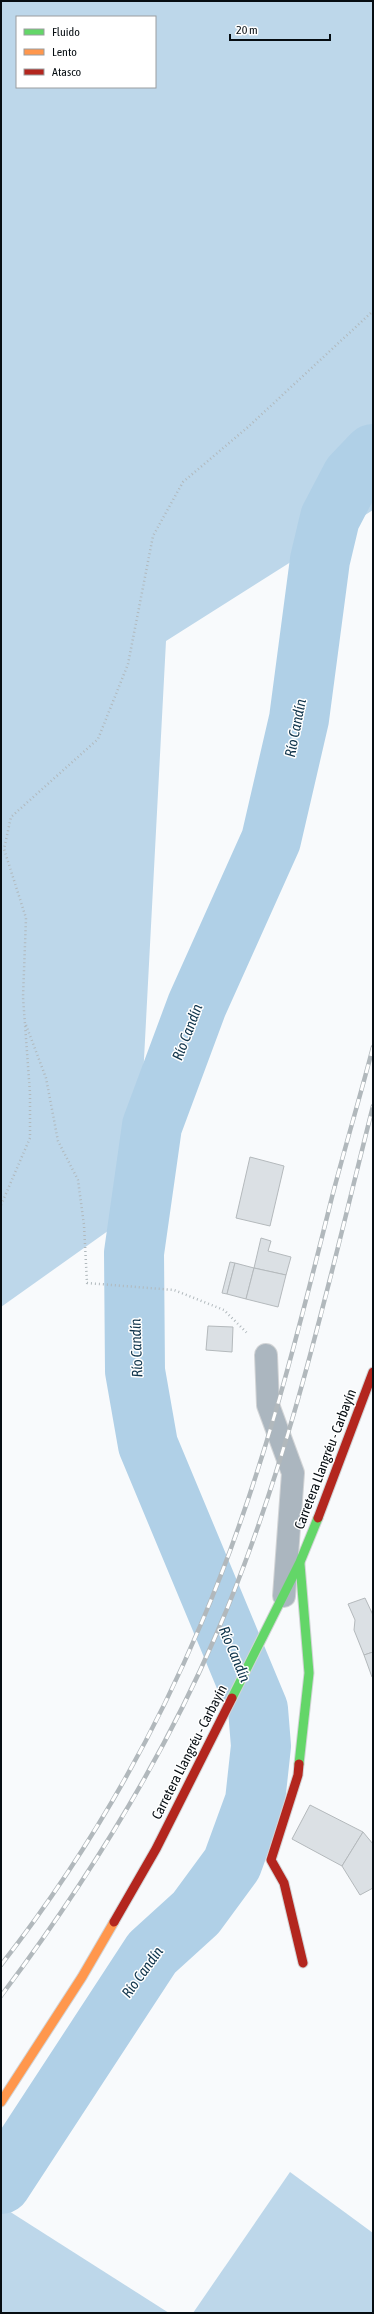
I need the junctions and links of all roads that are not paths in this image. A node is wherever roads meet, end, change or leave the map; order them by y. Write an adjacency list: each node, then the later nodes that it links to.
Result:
1 (266, 1355): 4 (street)
2 (373, 1372): 3 (street, Carretera Llangréu - Carbayín)
3 (300, 1562): 4 (street, Carretera Llangréu - Carbayín); 5 (street)
4 (284, 1597): 6 (street, Carretera Llangréu - Carbayín)
5 (303, 1963)
6 (1, 2102)

